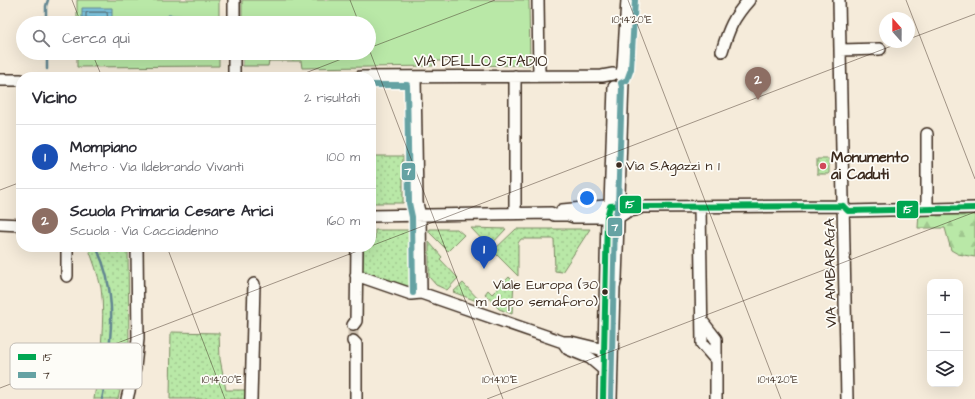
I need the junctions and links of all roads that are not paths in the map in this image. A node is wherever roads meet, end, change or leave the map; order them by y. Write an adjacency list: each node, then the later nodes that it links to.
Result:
1 (234, 0): 6 (street)
2 (538, 0): 14 (street)
3 (627, 0): 16 (street)
4 (749, 0): 9 (street)
5 (839, 0): 8 (street, VIA AMBARAGA)
6 (234, 16)
7 (880, 49): 8 (street)
8 (840, 50): 19 (street, VIA AMBARAGA)
9 (722, 51)
10 (234, 60): 11 (street)
11 (234, 72)
12 (415, 76): 13 (street, VIA DELLO STADIO); 15 (street, VIA DELLO STADIO); 27 (street)
13 (515, 76): 14 (street, VIA DELLO STADIO); 24 (street)
14 (539, 76): 16 (street, VIA DELLO STADIO)
15 (376, 77)
16 (614, 80): 18 (street)
17 (927, 134): 23 (street)
18 (614, 205): 20 (street); 25 (street); 28 (street); 29 (street)
19 (843, 206): 21 (street); 23 (street); 53 (street, VIA AMBARAGA)
20 (642, 207): 21 (street); 29 (street)
21 (700, 207): 52 (street)
22 (975, 208): 23 (street)
23 (928, 209)
24 (515, 213): 25 (street); 27 (street)
25 (551, 213): 28 (street)
26 (376, 216): 27 (street)
27 (420, 216): 38 (street)
28 (607, 217): 29 (street); 43 (street)
29 (619, 217): 45 (street)
30 (0, 224): 31 (street)
31 (16, 224)
32 (67, 252): 36 (street)
33 (137, 252): 42 (street)
34 (357, 252): 35 (street)
35 (356, 275): 38 (street); 39 (street)
36 (67, 276)
37 (254, 284): 48 (street)
38 (421, 293): 41 (street)
39 (356, 324)
40 (356, 342): 49 (street)
41 (563, 342): 43 (street); 44 (street)
42 (138, 343)
43 (604, 350): 44 (street); 45 (street)
44 (603, 369): 50 (street)
45 (611, 387): 51 (street)
46 (130, 389): 47 (street)
47 (127, 399)
48 (251, 399)
49 (356, 399)
50 (603, 399)
51 (611, 399)
52 (716, 399)
53 (847, 399)

